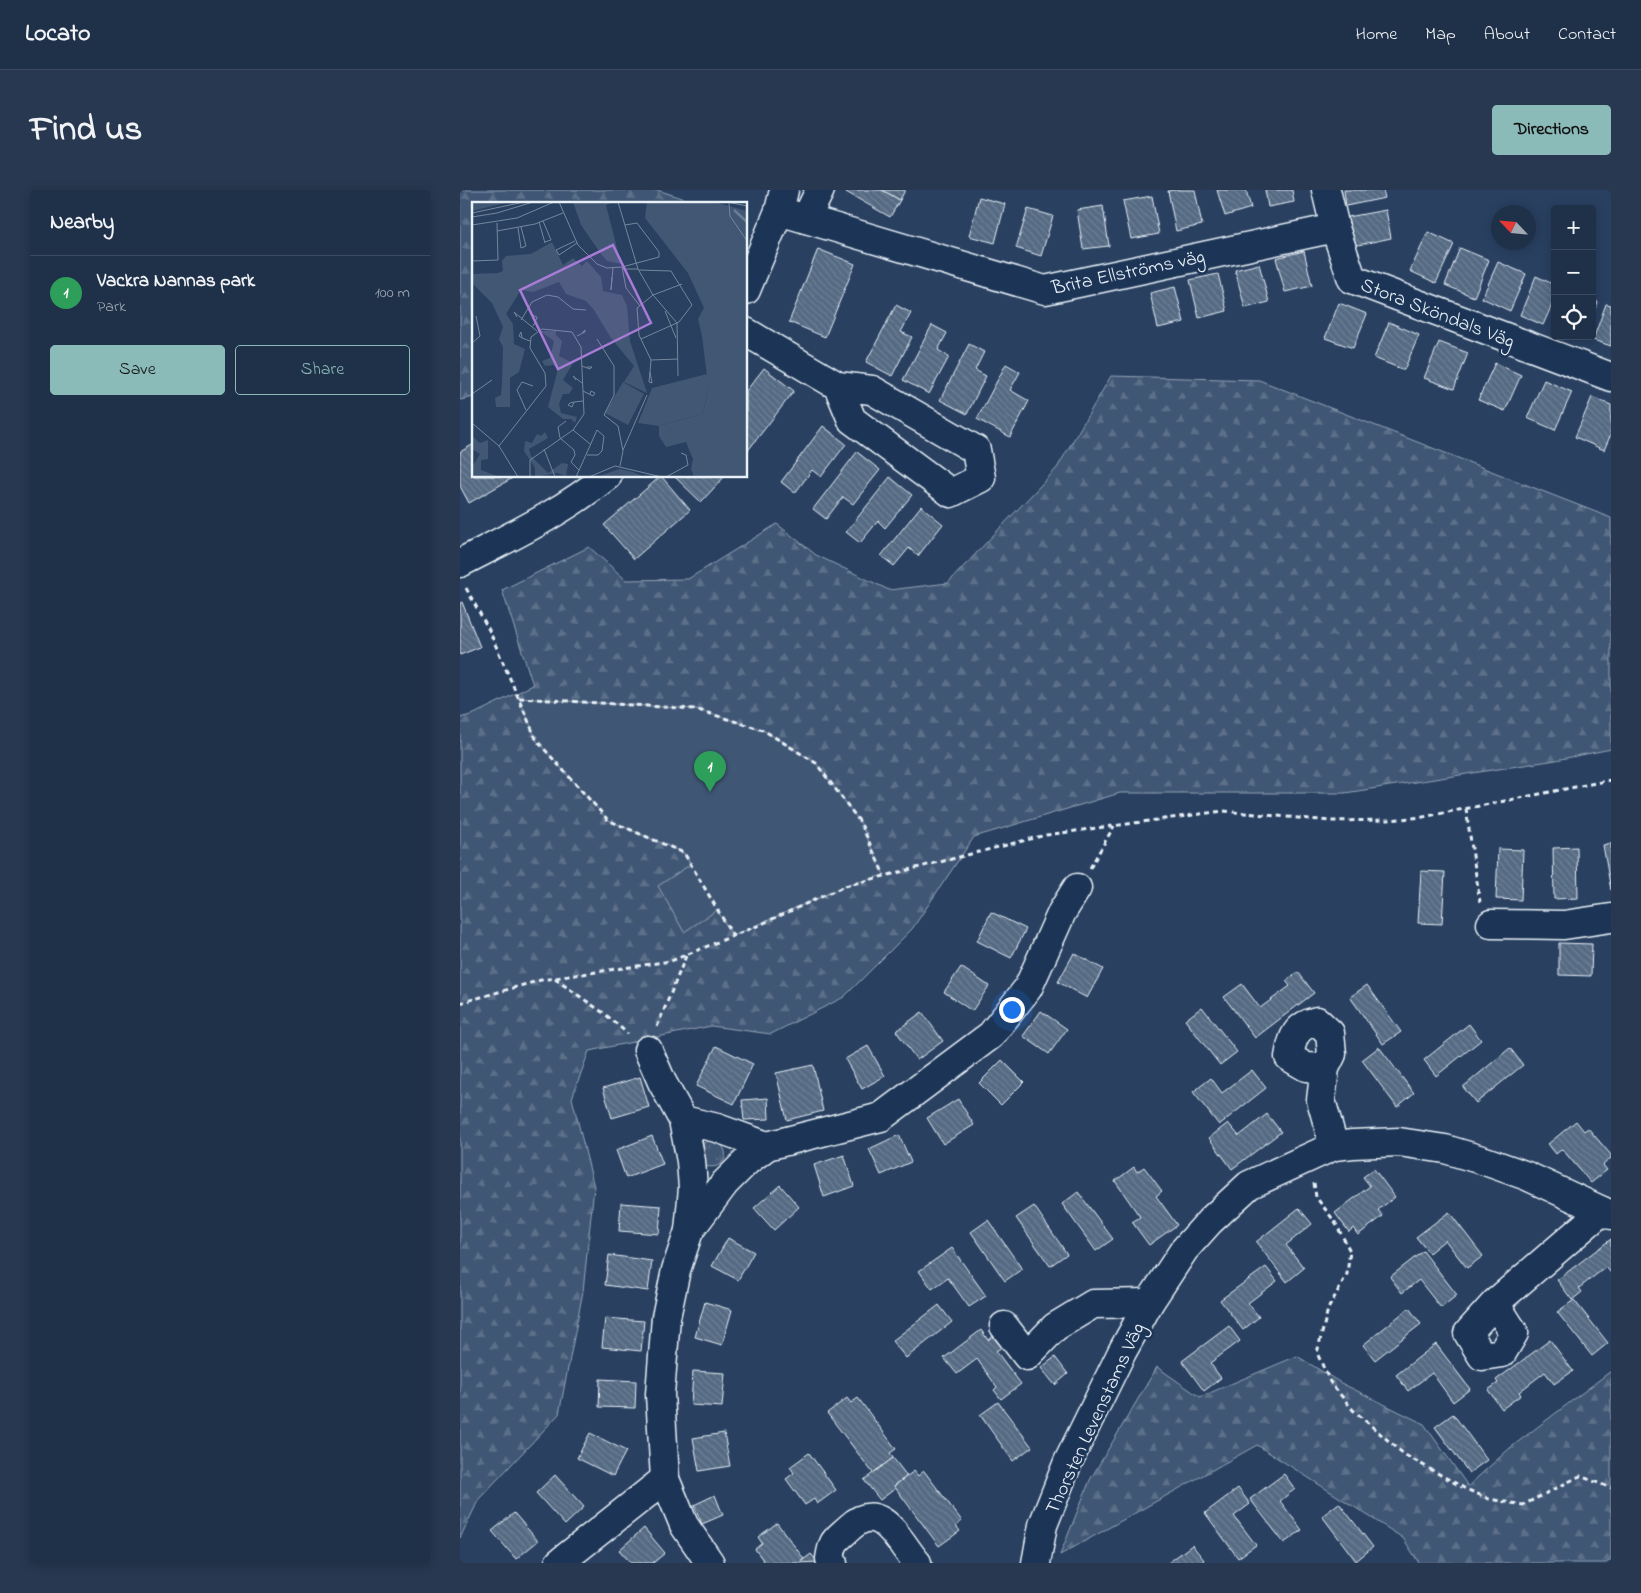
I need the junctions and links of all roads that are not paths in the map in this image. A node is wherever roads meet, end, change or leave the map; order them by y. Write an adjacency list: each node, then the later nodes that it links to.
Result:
1 (820, 190): 4 (street)
2 (1326, 190): 5 (street, Stora Sköndals Väg)
3 (782, 201): 4 (street, Brita Ellströms väg); 6 (street)
4 (806, 219): 5 (street, Brita Ellströms väg)
5 (1335, 228): 8 (street, Stora Sköndals Väg)
6 (748, 285)
7 (748, 333): 9 (street)
8 (1611, 377)
9 (838, 386): 9 (street)
10 (605, 478): 11 (street)
11 (461, 572)
12 (1077, 888): 18 (street)
13 (1611, 918): 14 (street)
14 (1490, 924)
15 (648, 1050): 17 (street)
16 (1325, 1068): 19 (street)
17 (683, 1120): 18 (street); 21 (street)
18 (767, 1146): 21 (street)
19 (1334, 1146): 20 (street, Thorsten Levenstams Väg); 22 (street, Thorsten Levenstams Väg)
20 (1607, 1213): 23 (street, Thorsten Levenstams Väg)
21 (690, 1231): 25 (street)
22 (1149, 1303): 24 (street, Thorsten Levenstams Väg); 30 (street, Thorsten Levenstams Väg)
23 (1495, 1303)
24 (1004, 1326)
25 (665, 1479): 27 (street); 28 (street)
26 (905, 1559): 29 (street)
27 (559, 1563)
28 (710, 1563)
29 (833, 1563)
30 (1036, 1563)

